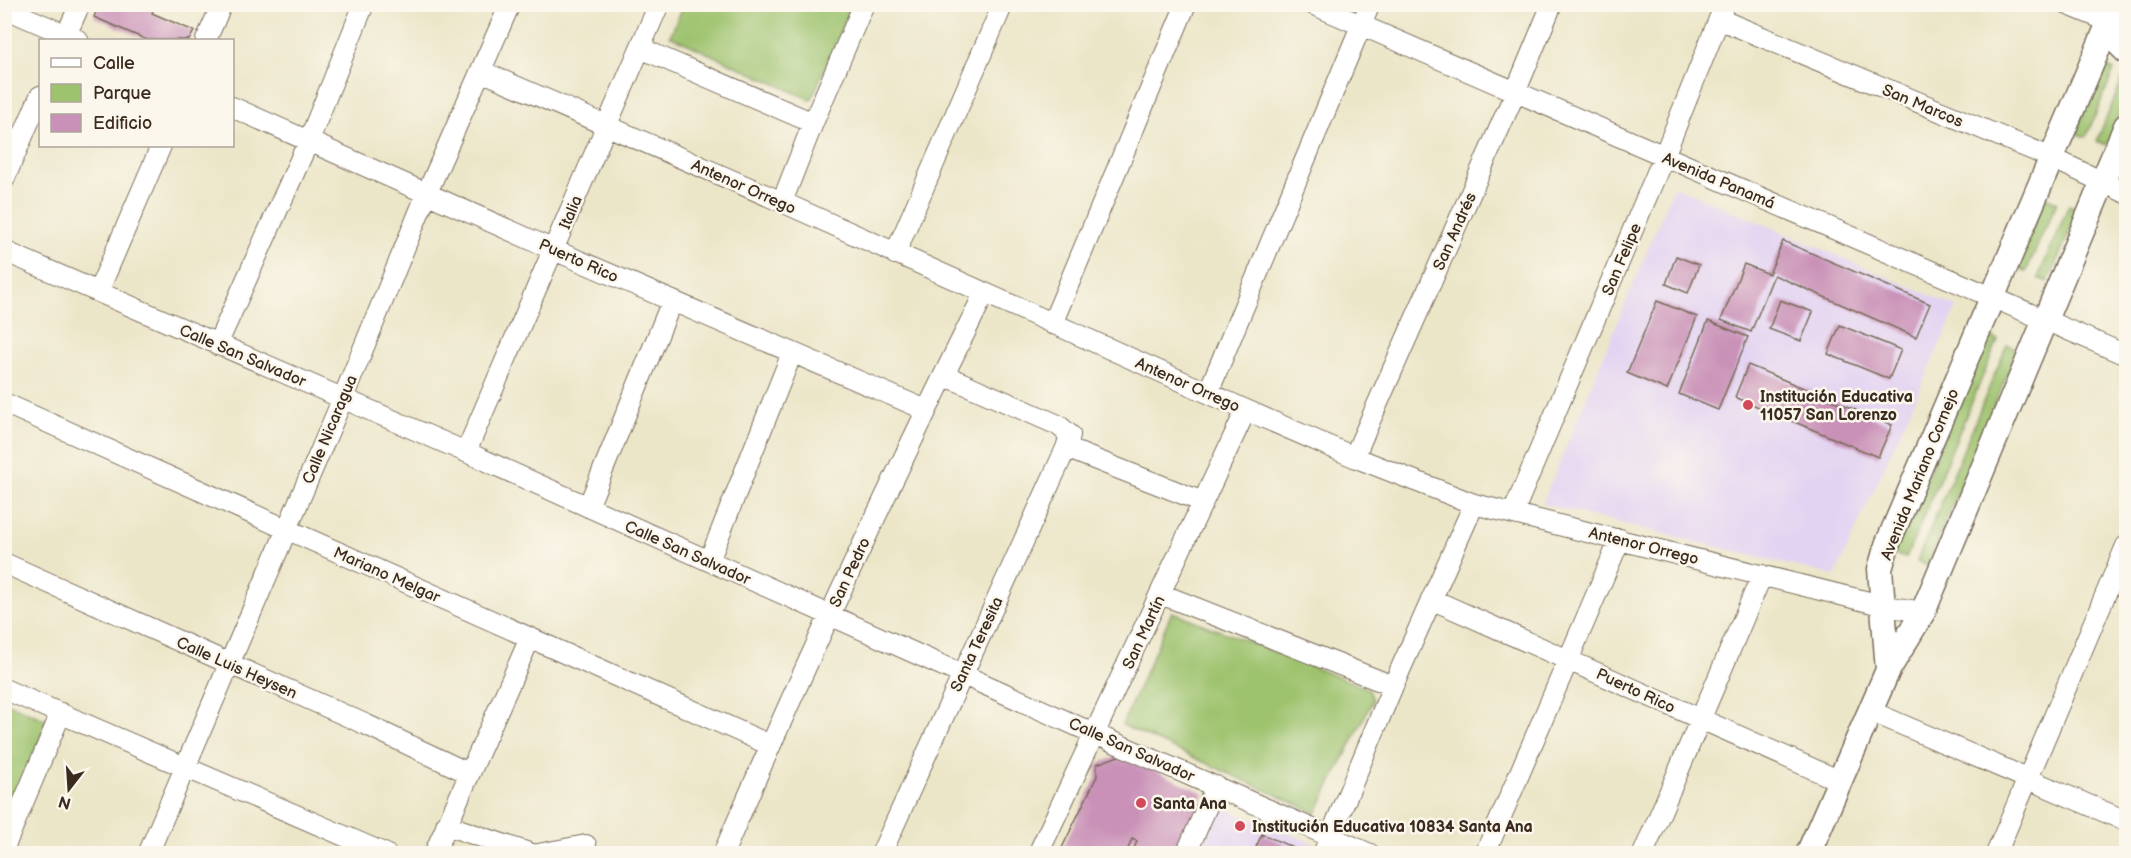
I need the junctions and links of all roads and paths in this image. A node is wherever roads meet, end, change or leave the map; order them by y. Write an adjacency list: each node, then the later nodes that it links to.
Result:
1 (80, 4): 17 (street)
2 (222, 4): 18 (street)
3 (364, 4): 28 (street)
4 (510, 4): 21 (street, Calle Nicaragua)
5 (658, 4): 19 (street, Italia)
6 (864, 4): 25 (street)
7 (1004, 4): 39 (street)
8 (1186, 4): 45 (street)
9 (1312, 4): 16 (street, Avenida Panamá)
10 (1371, 4): 16 (street)
11 (1552, 4): 22 (street, San Andrés)
12 (2066, 4): 15 (street)
13 (4, 8): 17 (street)
14 (1722, 12): 30 (street, San Felipe); 31 (street, San Marcos)
15 (2118, 12): 20 (street); 31 (street, Avenida Mariano Cornejo)
16 (1362, 26): 22 (street, Avenida Panamá); 50 (street)
17 (70, 39)
18 (206, 39)
19 (640, 48): 25 (street); 26 (street, Italia)
20 (2127, 51)
21 (481, 71): 26 (street, Antenor Orrego); 34 (street, Calle Nicaragua)
22 (1515, 93): 30 (street, Avenida Panamá); 57 (street, San Andrés)
23 (39, 98): 32 (street)
24 (234, 108): 28 (street, Puerto Rico)
25 (813, 123): 36 (street)
26 (607, 126): 36 (street, Antenor Orrego); 37 (street, Italia)
27 (2127, 126): 33 (street)
28 (309, 140): 34 (street, Puerto Rico); 46 (street)
29 (161, 147): 40 (street)
30 (1664, 156): 42 (street, Avenida Panamá); 61 (street, San Felipe)
31 (2052, 158): 33 (street, San Marcos); 42 (street, Avenida Mariano Cornejo)
32 (4, 180)
33 (2103, 182): 35 (street, San Marcos); 44 (street)
34 (427, 193): 37 (street, Puerto Rico); 51 (street, Calle Nicaragua)
35 (2127, 193)
36 (782, 202): 39 (street, Antenor Orrego)
37 (554, 250): 43 (street, Puerto Rico); 56 (street, Italia)
38 (4, 251): 40 (street, Calle San Salvador)
39 (895, 254): 41 (street, Antenor Orrego)
40 (98, 292): 46 (street, Calle San Salvador)
41 (984, 294): 45 (street, Antenor Orrego); 49 (street, San Pedro)
42 (1993, 298): 44 (street, Avenida Panamá); 70 (street, Avenida Mariano Cornejo)
43 (672, 301): 47 (street, Puerto Rico); 60 (street)
44 (2046, 321): 48 (street, Avenida Panamá); 71 (street)
45 (1052, 324): 50 (street, Antenor Orrego)
46 (217, 345): 51 (street, Calle San Salvador)
47 (792, 353): 53 (street, Puerto Rico); 65 (street)
48 (2127, 355)
49 (944, 375): 53 (street, San Pedro); 55 (street)
50 (1209, 393): 54 (street, Antenor Orrego)
51 (343, 398): 56 (street, Calle San Salvador); 62 (street, Calle Nicaragua)
52 (4, 403): 62 (street, Mariano Melgar)
53 (926, 410): 72 (street, San Pedro)
54 (1246, 410): 57 (street, Antenor Orrego); 58 (street, San Martín)
55 (1068, 441): 58 (street); 77 (street, Santa Teresita)
56 (466, 452): 60 (street, Calle San Salvador)
57 (1354, 457): 59 (street, Antenor Orrego)
58 (1203, 502): 68 (street, San Martín)
59 (1474, 504): 61 (street, Antenor Orrego); 69 (street)
60 (588, 507): 65 (street, Calle San Salvador)
61 (1513, 513): 63 (street, Antenor Orrego)
62 (287, 530): 73 (street, Mariano Melgar); 75 (street, Calle Nicaragua)
63 (1620, 539): 67 (street, Antenor Orrego); 74 (street)
64 (2127, 546): 87 (street)
65 (709, 561): 72 (street, Calle San Salvador)
66 (4, 563): 75 (street, Calle Luis Heysen)
67 (1762, 575): 70 (street, Antenor Orrego); 82 (street)
68 (1161, 594): 78 (street); 83 (street, San Martín)
69 (1431, 599): 74 (street, Puerto Rico); 78 (street)
70 (1885, 606): 71 (street, Antenor Orrego); 76 (street, Avenida Mariano Cornejo)
71 (1923, 612): 76 (street)
72 (829, 615): 77 (street, Calle San Salvador); 84 (street, San Pedro)
73 (530, 638): 84 (street, Mariano Melgar); 86 (street)
74 (1568, 659): 82 (street, Puerto Rico); 105 (street)
75 (230, 663): 85 (street, Calle Nicaragua); 86 (street, Calle Luis Heysen)
76 (1888, 670): 80 (street)
77 (962, 674): 83 (street, Calle San Salvador); 101 (street, Santa Teresita)
78 (1392, 686): 93 (street)
79 (4, 689): 81 (street)
80 (1870, 711): 87 (street); 88 (street)
81 (62, 713): 85 (street); 94 (street)
82 (1700, 719): 88 (street, Puerto Rico); 106 (street)
83 (1095, 734): 89 (street, Calle San Salvador); 102 (street, San Martín)
84 (770, 745): 100 (street, San Pedro)
85 (185, 767): 95 (street, Calle Nicaragua); 96 (street)
86 (468, 773): 91 (street)
87 (2028, 779): 90 (street); 108 (street)
88 (1840, 781): 107 (street)
89 (1215, 786): 93 (street, Calle San Salvador); 103 (street)
90 (2127, 821)
91 (446, 825): 97 (street); 98 (street)
92 (586, 845): 99 (street)
93 (1326, 845): 104 (street, Calle San Salvador)
94 (4, 848)
95 (148, 854)
96 (386, 854)
97 (434, 854)
98 (532, 854)
99 (538, 854)
100 (723, 854)
101 (881, 854)
102 (1038, 854)
103 (1186, 854)
104 (1370, 854)
105 (1485, 854)
106 (1643, 854)
107 (1808, 854)
108 (1996, 854)

